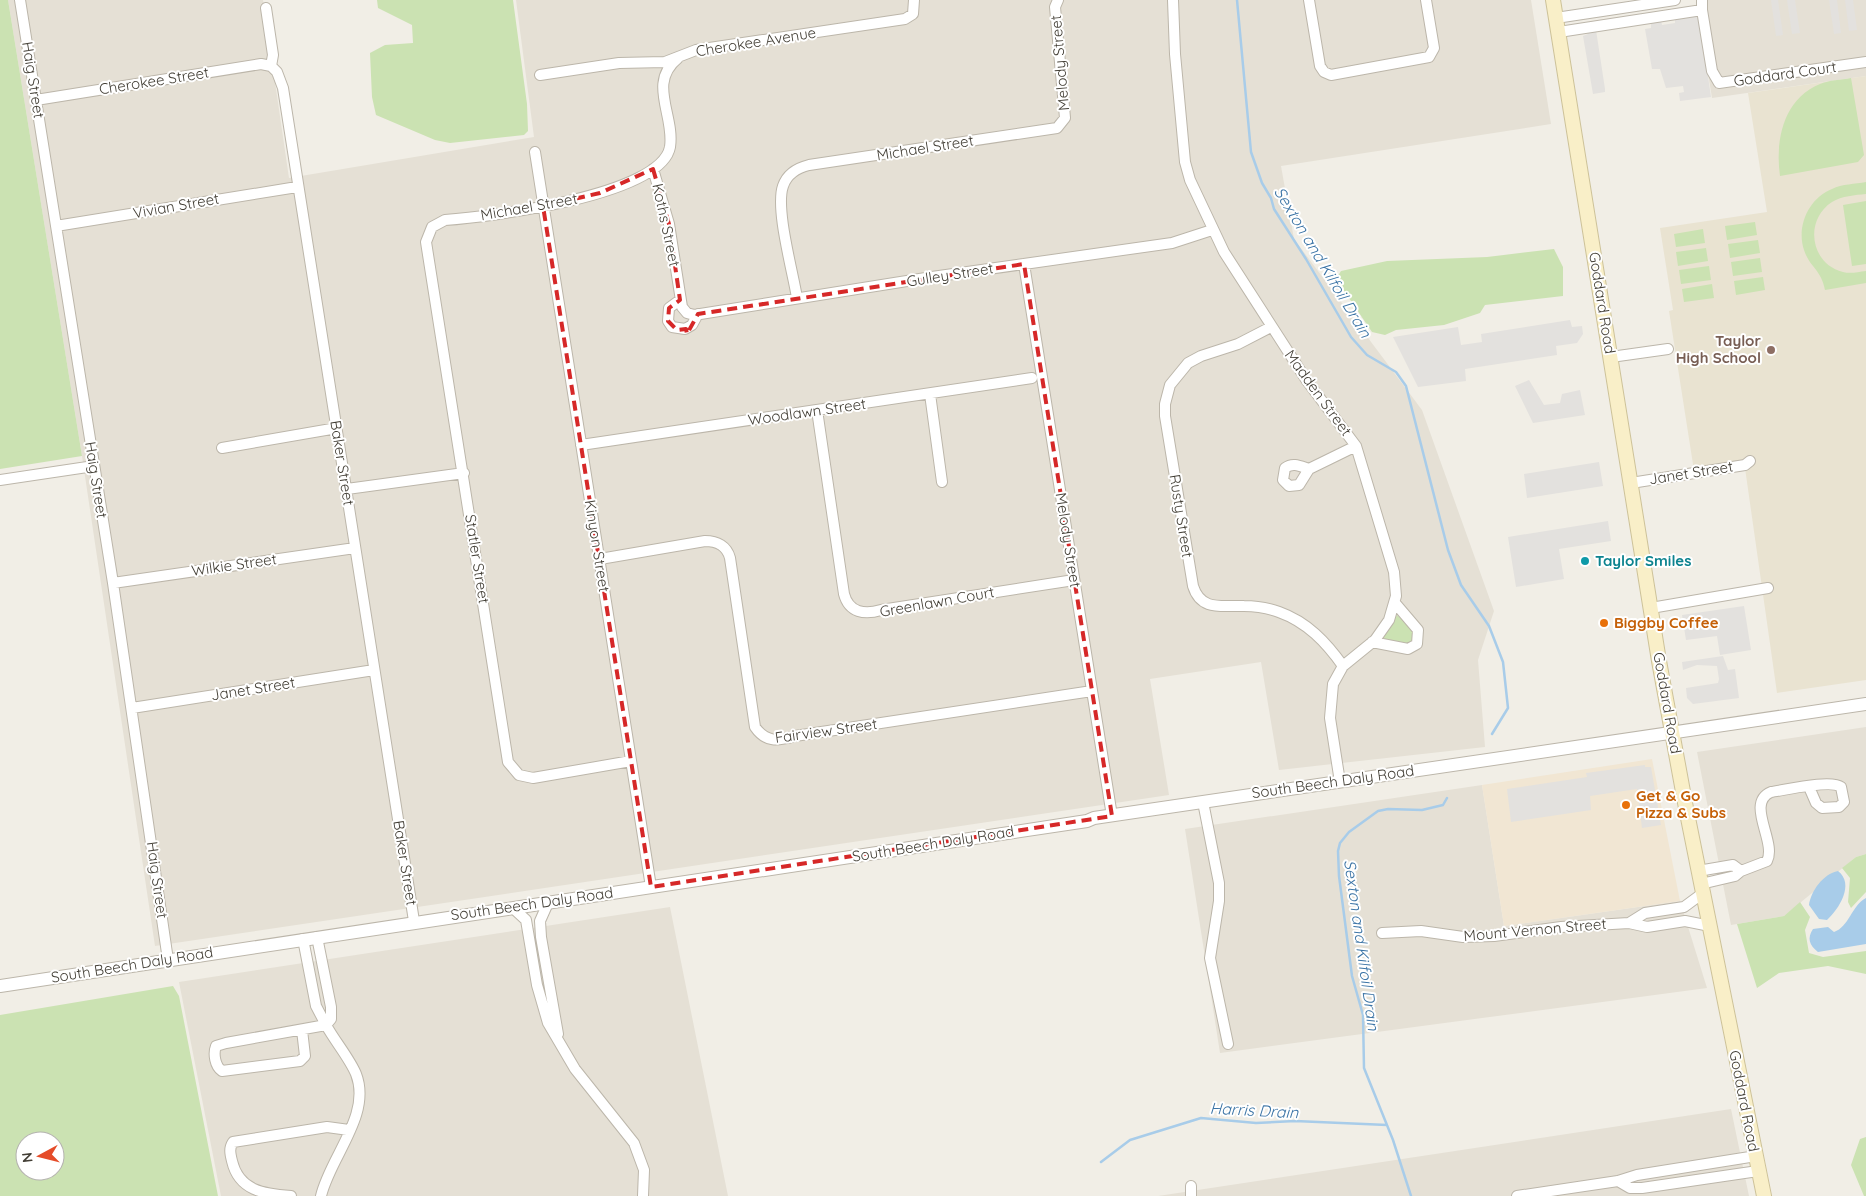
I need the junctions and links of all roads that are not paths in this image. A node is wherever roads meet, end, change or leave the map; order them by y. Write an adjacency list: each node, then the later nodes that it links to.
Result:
1 (20, 0): 17 (street, Haig Street)
2 (914, 0): 13 (street, Cherokee Avenue)
3 (1173, 0): 25 (street, Madden Street)
4 (1309, 0): 5 (street)
5 (1426, 0)
6 (1554, 0): 11 (main road, Goddard Road)
7 (1675, 0): 11 (street)
8 (1057, 1): 18 (street, Melody Street)
9 (1702, 4): 12 (street, Goddard Court); 14 (street, Goddard Court)
10 (266, 8): 15 (street, Baker Street)
11 (1556, 18): 12 (main road, Goddard Road)
12 (1559, 32): 33 (main road, Goddard Road)
13 (678, 58): 16 (street, Cherokee Avenue); 20 (street, Koths Street)
14 (1866, 62)
15 (271, 66): 17 (street, Cherokee Street); 21 (street, Baker Street)
16 (540, 75)
17 (36, 100): 23 (street, Haig Street)
18 (1061, 124): 27 (street, Michael Street)
19 (535, 152): 22 (street, Kinyon Street)
20 (653, 170): 22 (street, Michael Street); 28 (street, Koths Street)
21 (297, 187): 23 (street, Vivian Street); 37 (street, Baker Street)
22 (543, 206): 24 (street, Michael Street); 38 (street, Kinyon Street)
23 (56, 226): 42 (street, Haig Street)
24 (432, 227): 44 (street, Statler Street)
25 (1212, 230): 26 (street, Gulley Street); 31 (street, Madden Street)
26 (1024, 264): 27 (street, Gulley Street); 51 (street, Melody Street)
27 (797, 298): 30 (street, Gulley Street)
28 (680, 300): 29 (street, Koths Street); 30 (street)
29 (687, 313): 30 (street, Gulley Street)
30 (698, 314)
31 (1271, 327): 39 (street, Madden Street); 57 (street, Rusty Street)
32 (1668, 349): 33 (street)
33 (1611, 357): 47 (main road, Goddard Road)
34 (1032, 378): 35 (street, Woodlawn Street)
35 (930, 394): 36 (street, Woodlawn Street); 46 (street)
36 (817, 410): 38 (street, Woodlawn Street); 51 (street, Greenlawn Court)
37 (337, 428): 40 (street); 48 (street, Baker Street)
38 (581, 445): 50 (street, Kinyon Street)
39 (1356, 446): 43 (street); 54 (street, Madden Street)
40 (222, 448)
41 (1750, 462): 47 (street, Janet Street)
42 (94, 466): 45 (street); 52 (street, Haig Street)
43 (1309, 469)
44 (464, 473): 48 (street); 63 (street, Statler Street)
45 (0, 480)
46 (942, 482)
47 (1631, 483): 55 (main road, Goddard Road)
48 (347, 490): 49 (street, Baker Street)
49 (356, 548): 52 (street, Wilkie Street); 58 (street, Baker Street)
50 (600, 559): 59 (street, Fairview Street); 63 (street, Kinyon Street)
51 (1074, 580): 59 (street, Melody Street)
52 (113, 583): 61 (street, Haig Street)
53 (1768, 588): 55 (street)
54 (1395, 603): 56 (street, Madden Street); 56 (street)
55 (1651, 608): 62 (main road, Goddard Road)
56 (1372, 642): 57 (street, Madden Street)
57 (1343, 666): 64 (street, Madden Street)
58 (374, 670): 61 (street, Janet Street); 72 (street, Baker Street)
59 (1092, 691): 67 (street, Melody Street)
60 (1866, 704): 62 (street, South Beech Daly Road)
61 (132, 708): 78 (street, Haig Street)
62 (1672, 733): 64 (street, South Beech Daly Road); 68 (main road, Goddard Road)
63 (631, 762): 69 (street, Kinyon Street)
64 (1340, 782): 66 (street, South Beech Daly Road)
65 (1809, 787): 68 (street)
66 (1203, 802): 67 (street, South Beech Daly Road); 83 (street)
67 (1112, 816): 69 (street, South Beech Daly Road)
68 (1701, 882): 73 (street, Mount Vernon Street); 74 (main road, Goddard Road)
69 (651, 887): 70 (street, South Beech Daly Road)
70 (548, 903): 71 (street, South Beech Daly Road); 82 (street)
71 (513, 908): 72 (street, South Beech Daly Road); 82 (street)
72 (414, 921): 76 (street, South Beech Daly Road)
73 (1629, 923): 74 (street, Mount Vernon Street); 75 (street, Mount Vernon Street)
74 (1710, 926): 85 (main road, Goddard Road)
75 (1382, 932)
76 (317, 937): 77 (street, South Beech Daly Road); 80 (street)
77 (303, 939): 78 (street, South Beech Daly Road); 80 (street)
78 (168, 960): 79 (street, South Beech Daly Road)
79 (0, 986)
80 (326, 1025): 81 (street); 84 (street)
81 (302, 1030): 81 (street)
82 (559, 1040): 90 (street)
83 (1228, 1044)
84 (349, 1130): 88 (street); 89 (street)
85 (1756, 1156): 86 (main road, Goddard Road); 87 (street)
86 (1758, 1171): 87 (street); 92 (main road, Goddard Road)
87 (1618, 1181): 91 (street)
88 (291, 1196)
89 (321, 1196)
90 (643, 1196)
91 (1517, 1196)
92 (1764, 1196)

